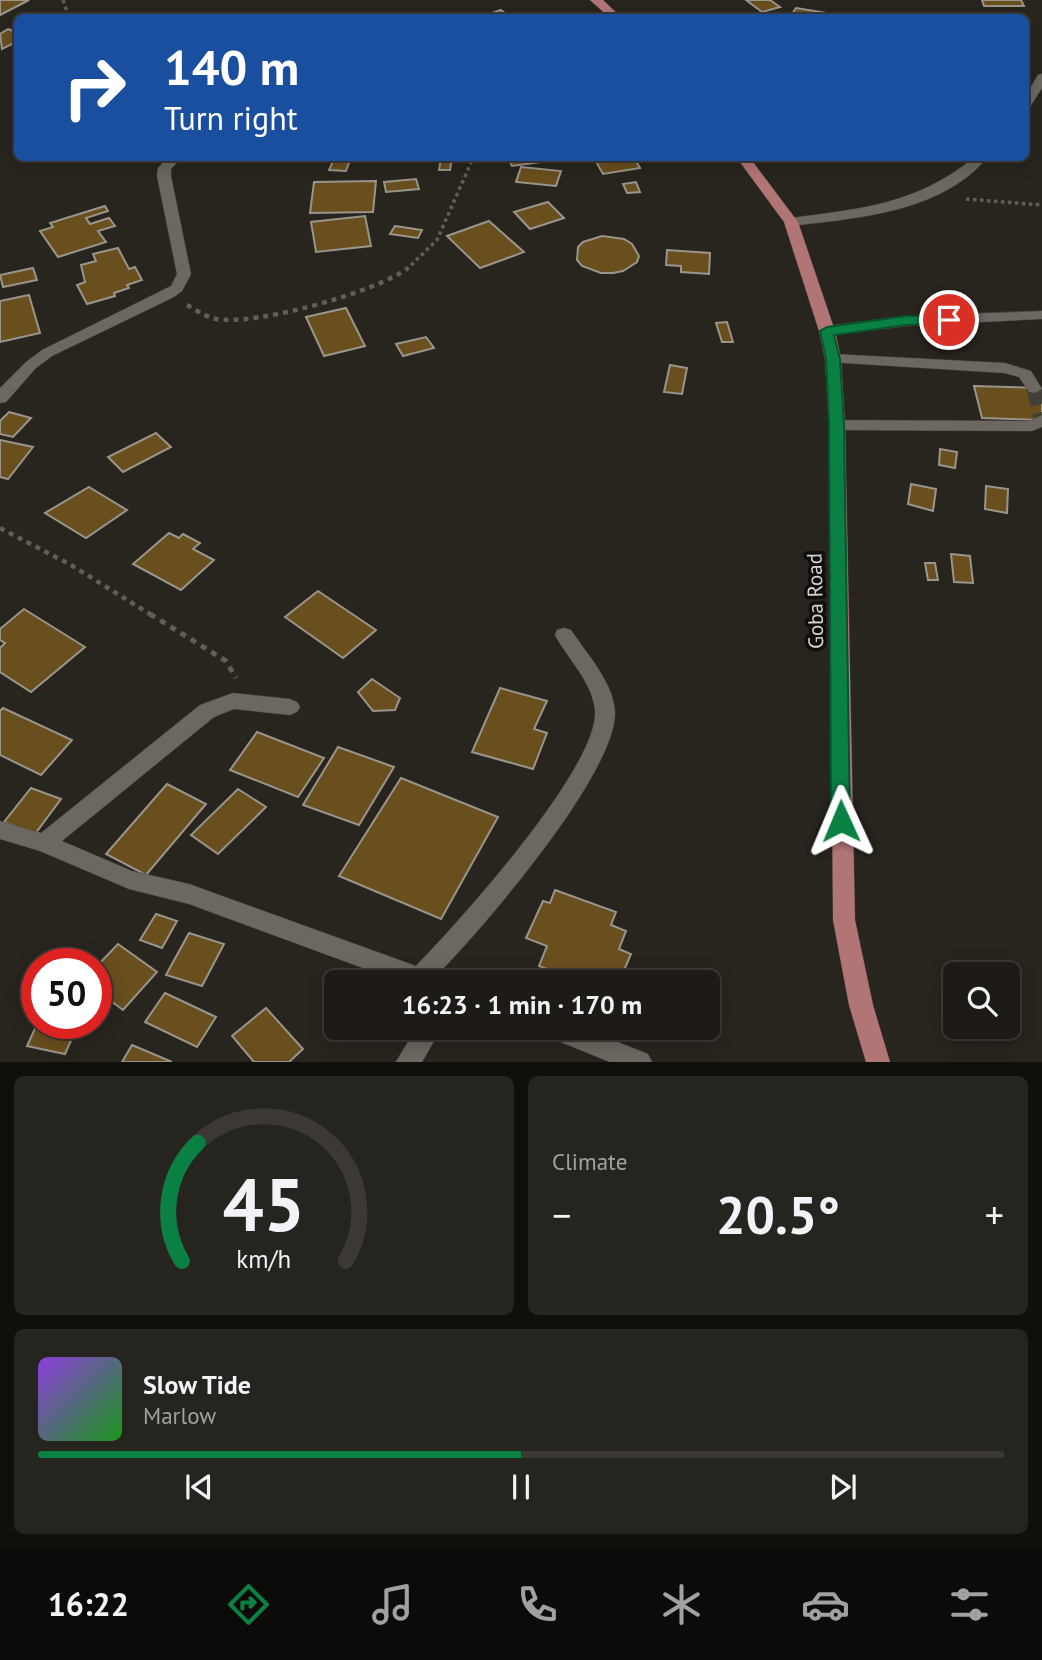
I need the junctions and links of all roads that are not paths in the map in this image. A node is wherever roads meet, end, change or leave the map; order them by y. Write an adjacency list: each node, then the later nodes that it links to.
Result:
1 (596, 0): 2 (main road)
2 (612, 14)
3 (1042, 78): 4 (street)
4 (1038, 91)
5 (171, 161): 13 (street)
6 (746, 161): 8 (main road, Goba Road)
7 (977, 161): 8 (street)
8 (791, 222): 10 (main road, Goba Road)
9 (1042, 315): 10 (street)
10 (827, 331): 11 (main road, Goba Road)
11 (833, 359): 12 (street); 15 (main road, Goba Road)
12 (1035, 388)
13 (0, 398)
14 (1042, 420): 15 (street)
15 (836, 425): 26 (main road, Goba Road)
16 (564, 635): 21 (street)
17 (290, 707): 19 (street)
18 (0, 830): 19 (street)
19 (44, 844): 20 (street)
20 (398, 970)
21 (433, 970)
22 (422, 1040): 24 (street)
23 (584, 1040): 25 (street)
24 (408, 1062)
25 (640, 1062)
26 (878, 1062)

